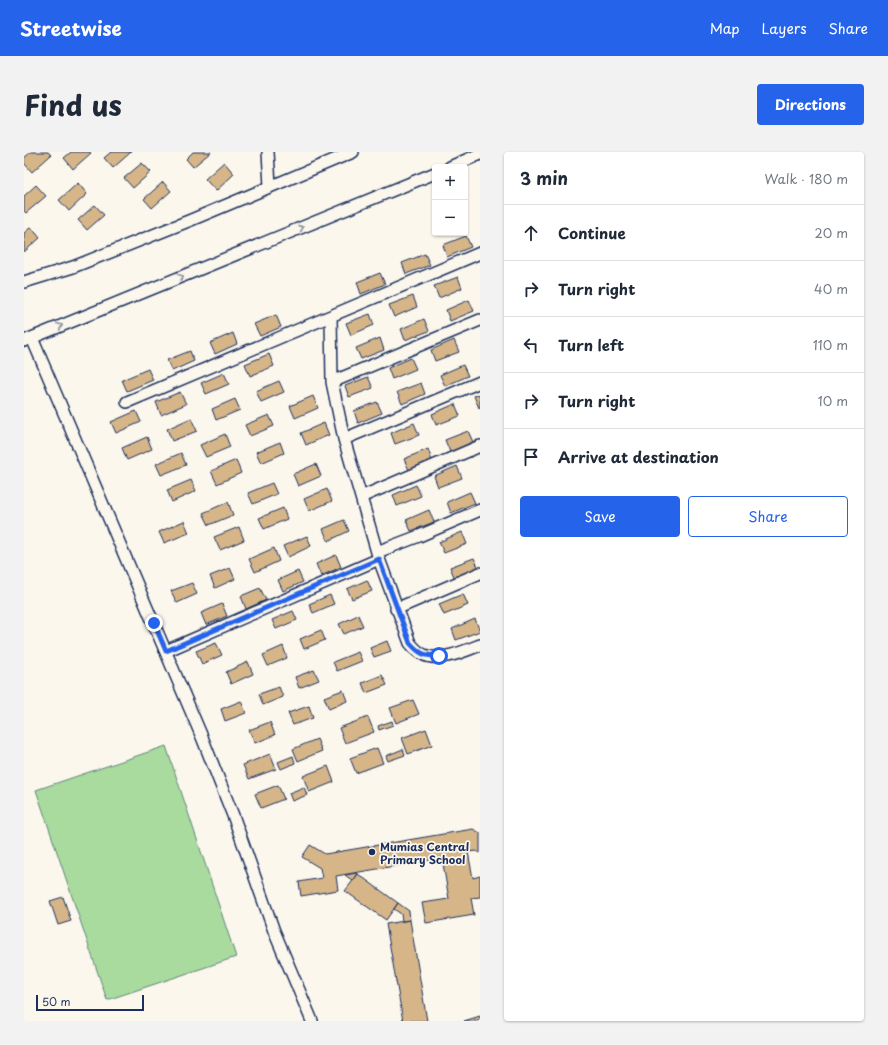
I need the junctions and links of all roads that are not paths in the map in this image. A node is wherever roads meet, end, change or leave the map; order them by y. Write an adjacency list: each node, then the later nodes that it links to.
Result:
1 (268, 152): 6 (street)
2 (353, 152): 6 (street)
3 (480, 154): 4 (street)
4 (457, 164)
5 (432, 174): 11 (street, one-way to 5)
6 (270, 186): 8 (street)
7 (480, 253): 9 (street)
8 (24, 282)
9 (331, 316): 12 (street); 14 (street)
10 (480, 320): 12 (street)
11 (28, 339): 23 (street)
12 (332, 382): 15 (street)
13 (480, 382): 15 (street)
14 (127, 402)
15 (344, 439): 17 (street)
16 (480, 446): 17 (street)
17 (361, 498): 19 (street)
18 (480, 510): 19 (street)
19 (378, 555): 21 (street); 23 (street)
20 (480, 573): 21 (street)
21 (396, 609): 22 (street)
22 (480, 645)
23 (166, 651): 24 (street)
24 (312, 1021)

